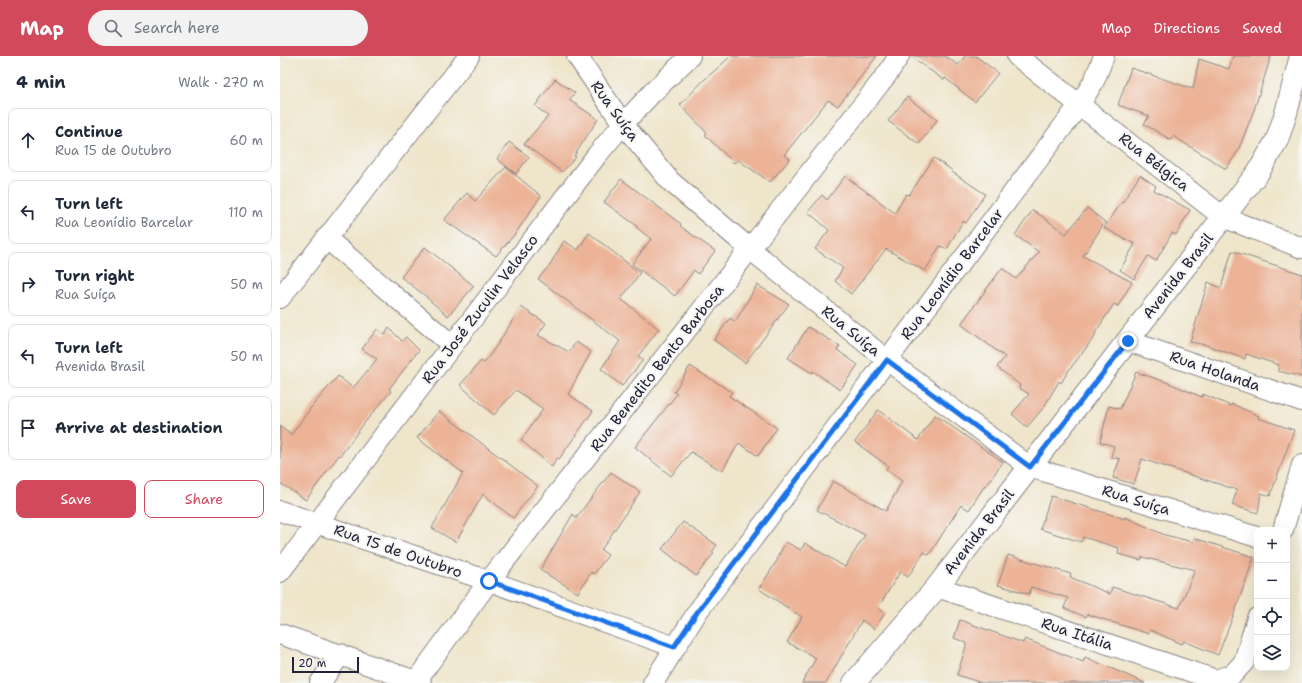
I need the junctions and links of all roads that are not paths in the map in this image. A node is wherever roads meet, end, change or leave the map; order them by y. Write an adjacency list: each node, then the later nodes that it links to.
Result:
1 (469, 56): 11 (street)
2 (576, 56): 9 (street, Rua Suíça)
3 (690, 56): 9 (street, Rua José Zuculin Velasco)
4 (899, 56): 13 (street, Rua Benedito Bento Barbosa)
5 (1017, 56): 8 (street, Rua Bélgica)
6 (1104, 56): 8 (street, Rua Leonídio Barcelar)
7 (1301, 56): 10 (street, Avenida Brasil)
8 (1080, 104): 10 (street, Rua Bélgica); 17 (street, Rua Leonídio Barcelar)
9 (623, 124): 13 (street, Rua Suíça); 16 (street, Rua José Zuculin Velasco)
10 (1223, 217): 12 (street, Rua Bélgica); 15 (street, Avenida Brasil)
11 (326, 238): 14 (street); 16 (street)
12 (1302, 248)
13 (750, 249): 17 (street, Rua Suíça); 26 (street, Rua Benedito Bento Barbosa)
14 (280, 298)
15 (1128, 341): 18 (street, Rua Holanda); 20 (street, Avenida Brasil)
16 (452, 345): 22 (street, Rua José Zuculin Velasco)
17 (887, 360): 20 (street, Rua Suíça); 30 (street, Rua Leonídio Barcelar)
18 (1302, 401)
19 (1302, 465): 23 (street)
20 (1030, 467): 24 (street, Rua Suíça); 27 (street, Avenida Brasil)
21 (280, 511): 22 (street, Rua 15 de Outubro)
22 (316, 523): 25 (street, Rua José Zuculin Velasco); 26 (street, Rua 15 de Outubro)
23 (1284, 527)
24 (1254, 536)
25 (280, 572)
26 (489, 581): 30 (street, Rua 15 de Outubro); 32 (street, Rua Benedito Bento Barbosa)
27 (937, 587): 28 (street, Rua Itália); 35 (street, Avenida Brasil)
28 (1254, 628)
29 (280, 634): 31 (street)
30 (674, 647): 34 (street, Rua Leonídio Barcelar)
31 (341, 654): 32 (street); 33 (street)
32 (419, 682)
33 (320, 683)
34 (653, 683)
35 (854, 683)

